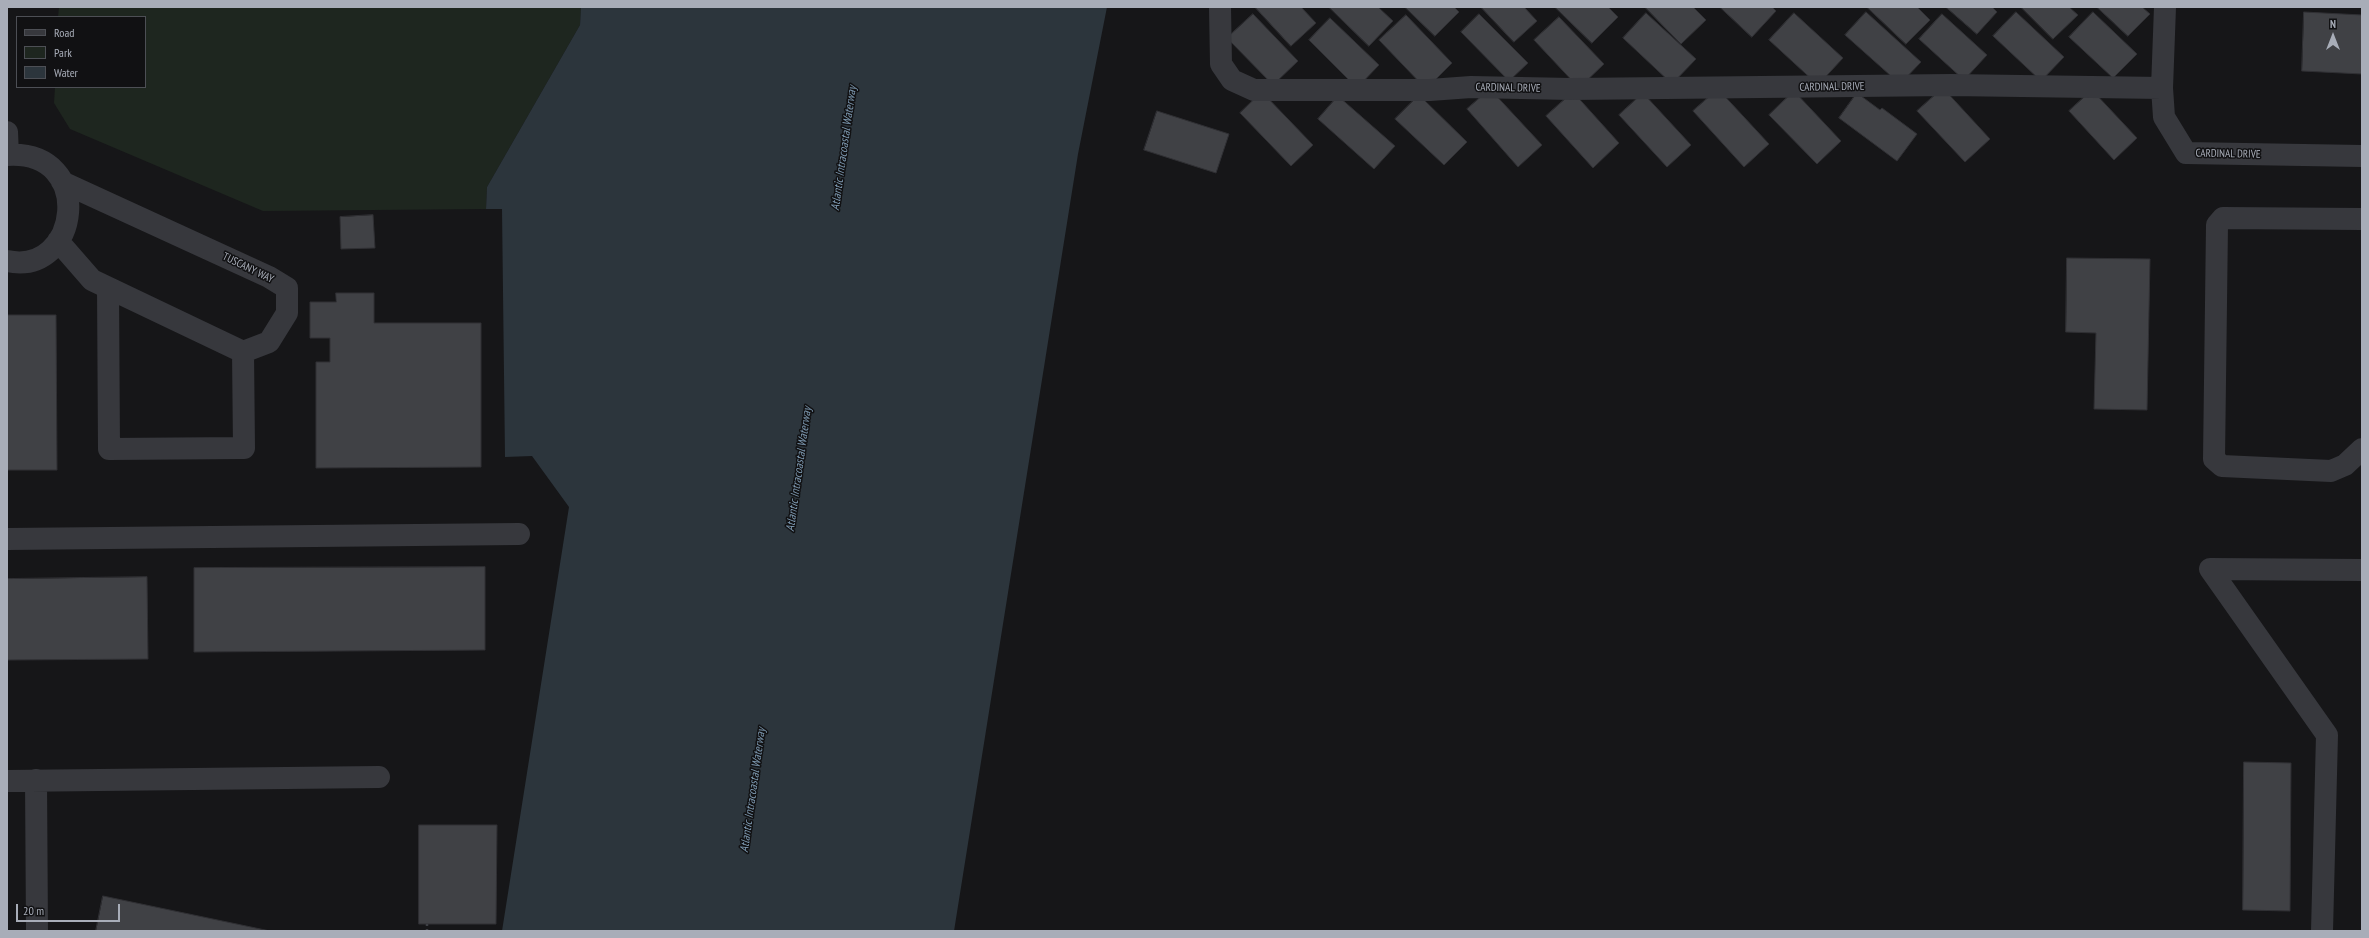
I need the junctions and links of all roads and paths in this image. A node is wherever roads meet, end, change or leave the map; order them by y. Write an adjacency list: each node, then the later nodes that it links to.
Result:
1 (1220, 7): 3 (street, CARDINAL DRIVE)
2 (2165, 7): 3 (street)
3 (2162, 88): 6 (street, CARDINAL DRIVE)
4 (7, 132): 5 (street, TUSCANY WAY)
5 (7, 155): 7 (street, TUSCANY WAY)
6 (2362, 156)
7 (62, 182): 9 (street, TUSCANY WAY); 12 (street, TUSCANY WAY)
8 (2362, 219): 14 (street)
9 (58, 241): 10 (street, TUSCANY WAY); 11 (street)
10 (7, 261)
11 (108, 288): 12 (street); 12 (street)
12 (243, 352)
13 (2362, 435): 14 (street)
14 (2362, 449)
15 (519, 534): 16 (street)
16 (7, 539)
17 (2362, 570): 24 (street)
18 (380, 777): 19 (street)
19 (36, 780): 20 (street); 22 (street)
20 (7, 781)
21 (427, 924): 23 (path)
22 (37, 931)
23 (427, 931)
24 (2322, 931)

